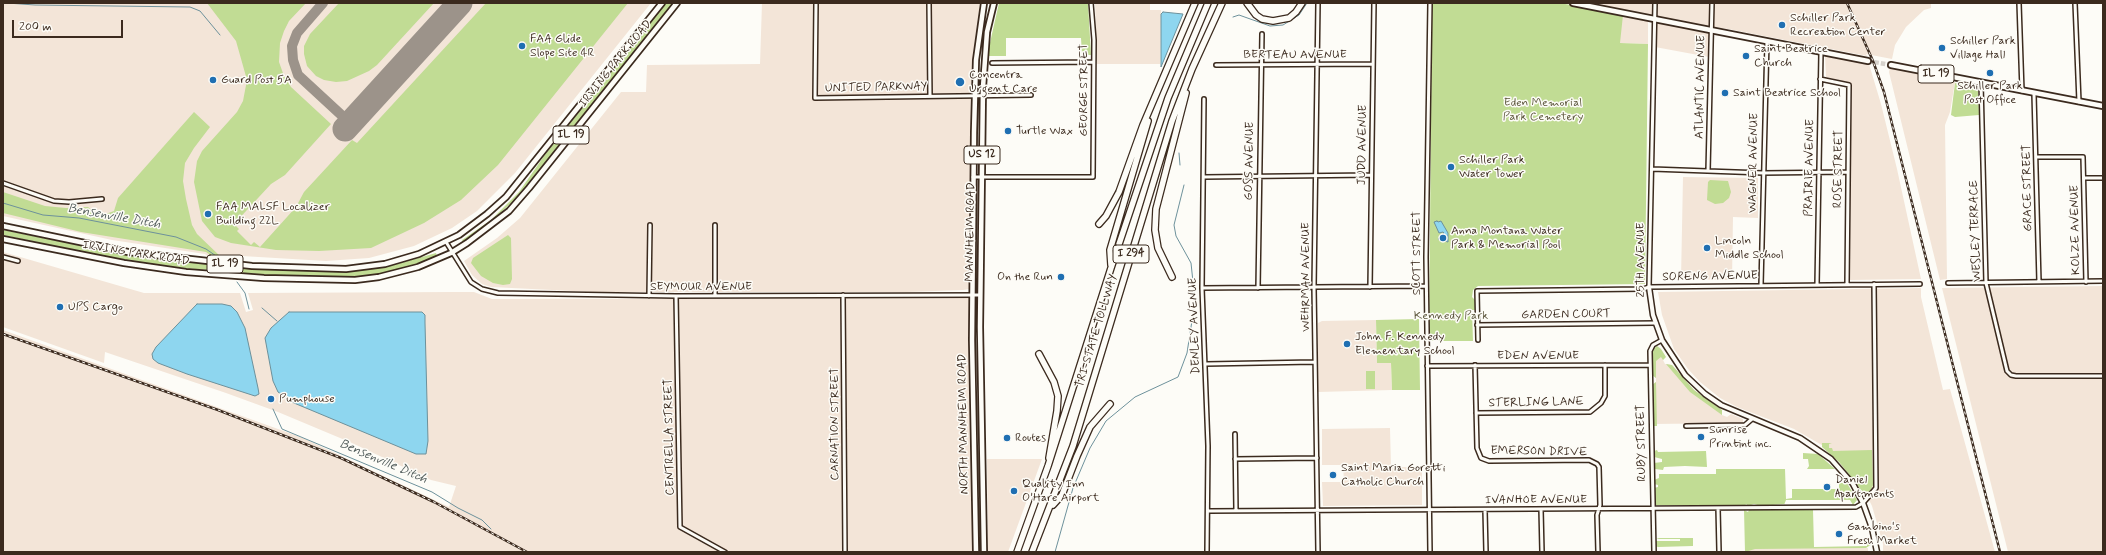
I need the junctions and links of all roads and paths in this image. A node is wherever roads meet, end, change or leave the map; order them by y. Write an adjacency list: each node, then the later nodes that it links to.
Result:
1 (662, 3): 69 (main road, IRVING PARK ROAD / IL 19)
2 (677, 3): 70 (main road, IRVING PARK ROAD / IL 19)
3 (816, 3): 41 (street, UNITED PARKWAY)
4 (929, 3): 41 (street)
5 (984, 3): 42 (main road, MANNHEIM ROAD / US 12)
6 (994, 3): 43 (main road, MANNHEIM ROAD / US 12)
7 (1091, 3): 28 (street, GEORGE STREET)
8 (1195, 3): 44 (highway, I 294)
9 (1208, 3): 73 (highway, TRI-STATE TOLLWAY / I 294)
10 (1222, 3): 35 (highway, TRI-STATE TOLLWAY / I 294)
11 (1247, 3): 12 (highway)
12 (1302, 3)
13 (1318, 3): 30 (street, WEHRMAN AVENUE)
14 (1374, 3): 31 (street, JUDD AVENUE)
15 (1430, 3): 85 (street, SCOTT STREET)
16 (1573, 3): 21 (main road)
17 (1655, 3): 22 (street, 25TH AVENUE)
18 (1712, 3): 23 (street, ATLANTIC AVENUE)
19 (2019, 3): 38 (street)
20 (2075, 3): 46 (street)
21 (1580, 4): 22 (main road)
22 (1655, 20): 23 (main road); 49 (street, 25TH AVENUE)
23 (1711, 30): 25 (main road); 50 (street, ATLANTIC AVENUE)
24 (1262, 34): 33 (street, GOSS AVENUE)
25 (1767, 41): 26 (main road); 53 (street, WAGNER AVENUE)
26 (1821, 52): 27 (main road); 36 (street, PRAIRIE AVENUE)
27 (1868, 60)
28 (1093, 62): 29 (street); 58 (street, GEORGE STREET)
29 (992, 63)
30 (1317, 64): 31 (street, BERTEAU AVENUE); 33 (street, BERTEAU AVENUE); 56 (street, WEHRMAN AVENUE)
31 (1373, 64): 54 (street, JUDD AVENUE)
32 (1216, 65): 33 (street, BERTEAU AVENUE)
33 (1261, 65): 55 (street, GOSS AVENUE)
34 (1891, 65): 37 (main road, IL 19)
35 (1192, 70): 74 (highway); 120 (highway, TRI-STATE TOLLWAY / I 294)
36 (1820, 79): 51 (street, PRAIRIE AVENUE); 52 (street, ROSE STREET)
37 (1981, 83): 38 (main road, IL 19); 79 (street, WESLEY TERRACE)
38 (2022, 91): 39 (main road, IL 19)
39 (2034, 94): 46 (main road, IL 19); 48 (street, GRACE STREET)
40 (1031, 95): 43 (street, UNITED PARKWAY)
41 (930, 96): 42 (street, UNITED PARKWAY)
42 (974, 96): 43 (street, UNITED PARKWAY); 57 (main road, MANNHEIM ROAD / US 12)
43 (982, 96): 58 (main road, MANNHEIM ROAD / US 12)
44 (1155, 98): 64 (highway); 73 (highway, I 294)
45 (1204, 100): 59 (street, DENLEY AVENUE)
46 (2079, 102): 47 (main road, IL 19)
47 (2103, 106)
48 (2036, 157): 60 (street, KOLZE AVENUE); 75 (street, GRACE STREET)
49 (1652, 169): 50 (street); 86 (street, 25TH AVENUE)
50 (1708, 171): 53 (street)
51 (1819, 172): 52 (street); 53 (street); 84 (street, PRAIRIE AVENUE)
52 (1848, 172): 80 (street, ROSE STREET)
53 (1763, 173): 83 (street, WAGNER AVENUE)
54 (1371, 175): 56 (street); 88 (street, JUDD AVENUE)
55 (1259, 176): 56 (street); 59 (street); 90 (street, GOSS AVENUE)
56 (1316, 176): 87 (street, WEHRMAN AVENUE)
57 (973, 177): 58 (street); 92 (main road, MANNHEIM ROAD / US 12)
58 (981, 177): 93 (main road, MANNHEIM ROAD / US 12)
59 (1204, 177): 89 (street, DENLEY AVENUE)
60 (2084, 178): 61 (street); 76 (street, KOLZE AVENUE)
61 (2103, 178)
62 (3, 183): 63 (street)
63 (102, 199)
64 (1099, 224)
65 (650, 225): 94 (street)
66 (715, 225): 96 (street)
67 (3, 226): 69 (main road, IRVING PARK ROAD / IL 19)
68 (3, 239): 70 (main road, IRVING PARK ROAD / IL 19)
69 (446, 242): 70 (street, SEYMOUR AVENUE)
70 (451, 253): 94 (street, SEYMOUR AVENUE)
71 (3, 257): 72 (street)
72 (18, 261)
73 (1111, 268): 116 (highway, TRI-STATE TOLLWAY / I 294)
74 (1172, 277)
75 (2039, 282): 76 (street); 79 (street)
76 (2086, 282): 77 (street)
77 (2103, 282)
78 (1948, 283): 79 (street)
79 (1986, 283): 108 (street, WESLEY TERRACE)
80 (1847, 284): 81 (street, SORENG AVENUE); 84 (street, SORENG AVENUE)
81 (1874, 284): 82 (street, SORENG AVENUE); 117 (street)
82 (1920, 284)
83 (1761, 285): 84 (street, SORENG AVENUE); 86 (street, SORENG AVENUE)
84 (1817, 285)
85 (1426, 286): 88 (street); 106 (street, SCOTT STREET)
86 (1649, 286): 97 (street, 25TH AVENUE); 98 (street, SORENG AVENUE)
87 (1314, 287): 88 (street); 90 (street); 102 (street, WEHRMAN AVENUE)
88 (1370, 287)
89 (1202, 288): 90 (street); 103 (street, DENLEY AVENUE)
90 (1258, 288)
91 (843, 295): 92 (street, SEYMOUR AVENUE); 96 (street, SEYMOUR AVENUE); 130 (street, CARNATION STREET)
92 (972, 295): 93 (street, SEYMOUR AVENUE); 131 (main road, NORTH MANNHEIM ROAD / US 12)
93 (980, 295): 132 (main road, NORTH MANNHEIM ROAD / US 12)
94 (649, 296): 95 (street, SEYMOUR AVENUE)
95 (676, 296): 96 (street, SEYMOUR AVENUE); 129 (street, CENTRELLA STREET)
96 (715, 296)
97 (1656, 323): 98 (street, GARDEN COURT); 100 (street, 25TH AVENUE)
98 (1478, 324): 99 (street)
99 (1478, 340)
100 (1662, 340): 104 (street, RUBY STREET); 111 (street, 25TH AVENUE)
101 (1039, 354): 116 (highway)
102 (1314, 362): 103 (street); 115 (street, WEHRMAN AVENUE)
103 (1206, 364): 125 (street, DENLEY AVENUE)
104 (1650, 364): 105 (street, EDEN AVENUE); 118 (street, RUBY STREET)
105 (1605, 365): 107 (street, EDEN AVENUE); 110 (street, STERLING LANE)
106 (1427, 366): 107 (street, EDEN AVENUE); 123 (street, SCOTT STREET)
107 (1475, 366): 110 (street, EMERSON DRIVE)
108 (2103, 376)
109 (1110, 404): 120 (highway)
110 (1476, 413): 122 (street, EMERSON DRIVE)
111 (1752, 419): 112 (street); 117 (street, 25TH AVENUE)
112 (1686, 426)
113 (1235, 434): 114 (street)
114 (1235, 458): 115 (street); 126 (street)
115 (1316, 458): 127 (street, WEHRMAN AVENUE)
116 (1048, 466): 133 (highway, TRI-STATE TOLLWAY / I 294)
117 (1863, 503): 119 (street, IVANHOE AVENUE); 142 (street, 25TH AVENUE)
118 (1653, 508): 119 (street, IVANHOE AVENUE); 122 (street, IVANHOE AVENUE); 141 (street, RUBY STREET)
119 (1718, 508): 128 (street)
120 (1050, 509): 134 (highway, TRI-STATE TOLLWAY / I 294)
121 (1541, 509): 122 (street, IVANHOE AVENUE); 124 (street, IVANHOE AVENUE); 139 (street)
122 (1599, 509): 140 (street)
123 (1430, 510): 124 (street, IVANHOE AVENUE); 127 (street, IVANHOE AVENUE); 137 (street, SCOTT STREET)
124 (1485, 510): 138 (street)
125 (1208, 511): 126 (street, IVANHOE AVENUE); 135 (street, DENLEY AVENUE)
126 (1236, 511): 127 (street, IVANHOE AVENUE)
127 (1318, 511): 136 (street, WEHRMAN AVENUE)
128 (1719, 551)
129 (725, 552)
130 (845, 552)
131 (976, 552)
132 (984, 552)
133 (1017, 552)
134 (1032, 552)
135 (1207, 552)
136 (1318, 552)
137 (1430, 552)
138 (1486, 552)
139 (1542, 552)
140 (1598, 552)
141 (1654, 552)
142 (1878, 552)

